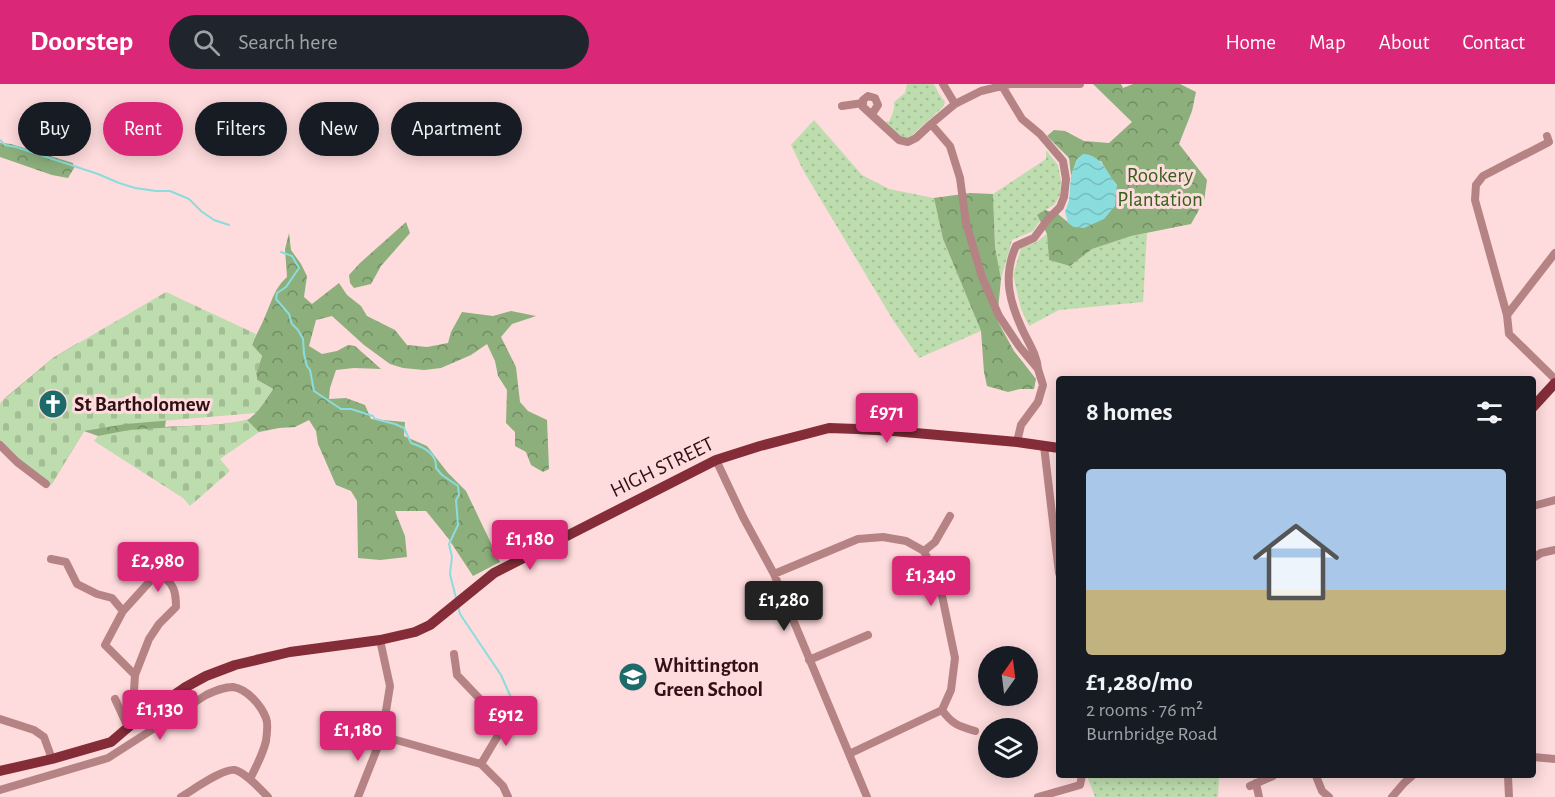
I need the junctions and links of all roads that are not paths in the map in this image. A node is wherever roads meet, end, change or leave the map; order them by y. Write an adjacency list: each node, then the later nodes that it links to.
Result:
1 (943, 84): 5 (street)
2 (1080, 84): 3 (street)
3 (1002, 86): 5 (street); 12 (street)
4 (863, 103): 6 (street); 7 (street); 7 (street)
5 (955, 104): 8 (street)
6 (842, 106)
7 (872, 114): 8 (street)
8 (931, 124): 12 (street)
9 (1547, 136): 11 (street)
10 (1555, 253): 11 (street)
11 (1507, 315): 13 (street)
12 (1038, 369): 15 (street)
13 (1555, 381): 14 (main road)
14 (1536, 403)
15 (1017, 442): 17 (main road, HIGH STREET); 19 (main road, HIGH STREET)
16 (0, 445): 20 (street)
17 (1044, 446): 18 (main road, HIGH STREET); 24 (street)
18 (1056, 448)
19 (716, 460): 29 (street); 32 (main road, HIGH STREET)
20 (46, 484)
21 (1555, 500): 22 (street)
22 (1536, 505)
23 (950, 516): 26 (street)
24 (1056, 548)
25 (1555, 550): 27 (street)
26 (924, 551): 29 (street); 37 (street)
27 (1536, 556)
28 (51, 559): 30 (street)
29 (774, 574): 34 (street)
30 (123, 611): 35 (street); 35 (street)
31 (868, 635): 34 (street)
32 (380, 640): 40 (main road, HIGH STREET); 43 (street)
33 (454, 654): 41 (street)
34 (809, 660): 44 (street)
35 (135, 675): 40 (street)
36 (115, 699): 40 (street)
37 (942, 710): 42 (street); 44 (street)
38 (518, 718): 41 (street)
39 (0, 719): 46 (street)
40 (130, 725): 46 (main road, HIGH STREET)
41 (503, 727): 48 (street)
42 (975, 731)
43 (382, 736): 48 (street); 59 (street)
44 (849, 754): 61 (street)
45 (1536, 758): 47 (street)
46 (52, 759): 49 (main road, HIGH STREET)
47 (1555, 759)
48 (481, 764): 60 (street)
49 (0, 771)
50 (1082, 778): 62 (street)
51 (1268, 778): 63 (street)
52 (1317, 778): 64 (street)
53 (1409, 778): 65 (street)
54 (1508, 778): 66 (street)
55 (250, 779): 56 (street); 57 (street); 58 (street)
56 (0, 790)
57 (181, 797)
58 (268, 797)
59 (358, 797)
60 (508, 797)
61 (867, 797)
62 (1038, 797)
63 (1259, 797)
64 (1329, 797)
65 (1392, 797)
66 (1509, 797)

